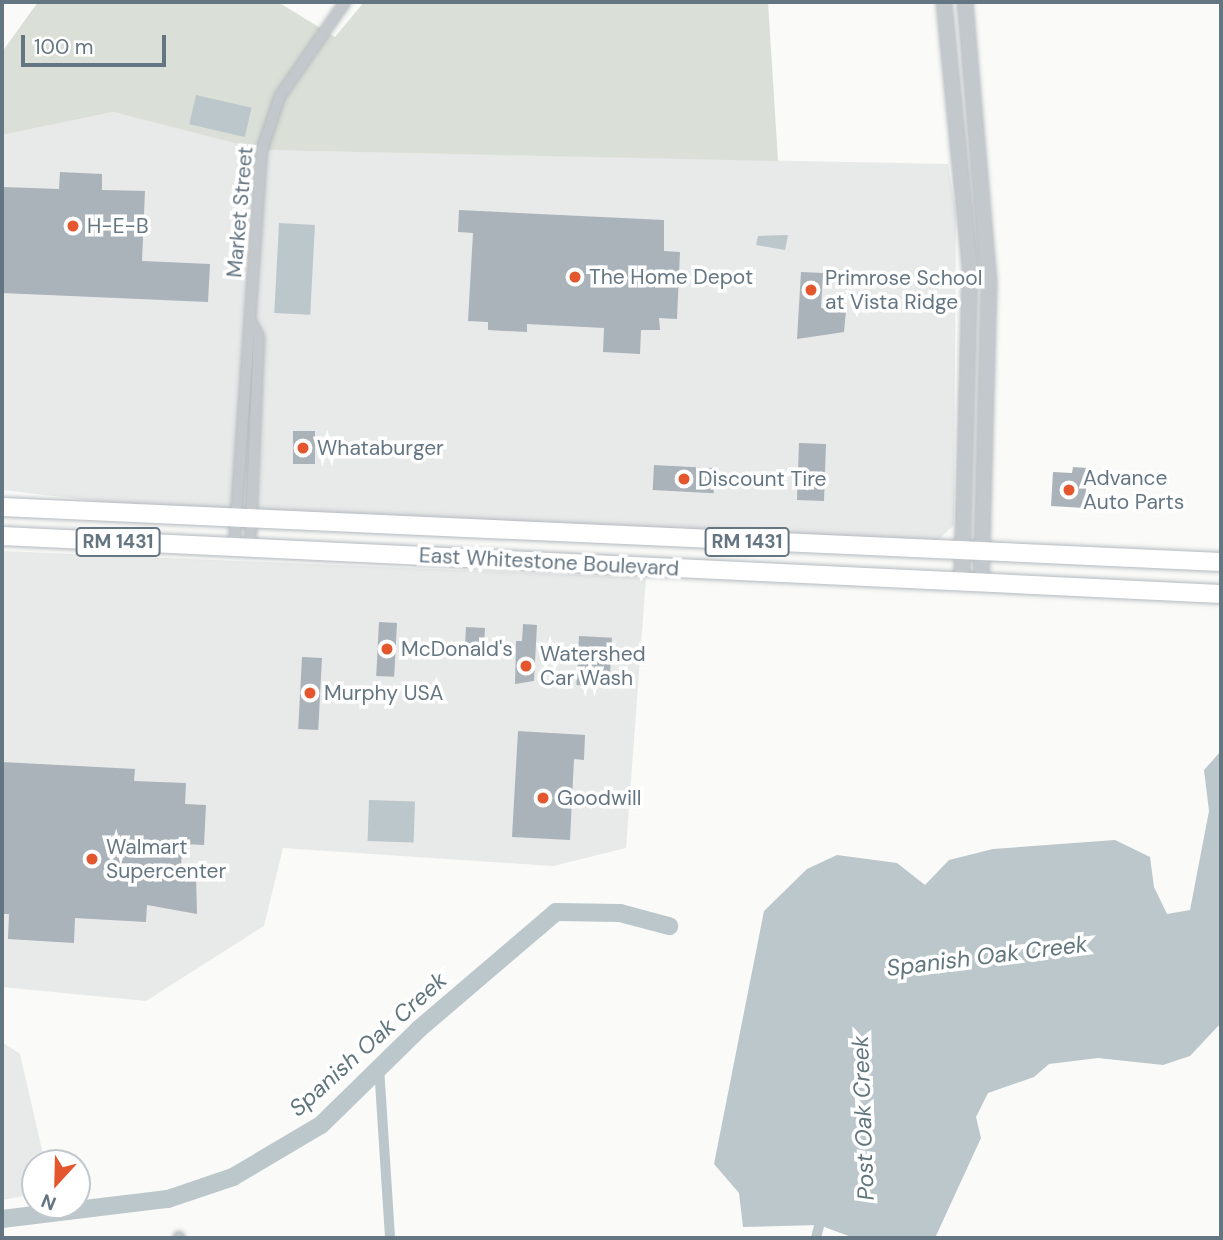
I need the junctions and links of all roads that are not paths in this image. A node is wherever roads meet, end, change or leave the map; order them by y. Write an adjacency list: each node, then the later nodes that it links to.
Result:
1 (345, 2): 4 (street, Market Street)
2 (944, 2): 11 (street)
3 (965, 2): 11 (street)
4 (251, 322): 8 (street, Market Street); 8 (street, Market Street)
5 (2, 507): 6 (main road, East Whitestone Boulevard / RM 1431)
6 (59, 510): 7 (main road); 8 (main road, East Whitestone Boulevard / RM 1431)
7 (2, 515)
8 (244, 520): 10 (street, Market Street); 10 (street, Market Street); 11 (main road, East Whitestone Boulevard / RM 1431)
9 (2, 536): 10 (main road, East Whitestone Boulevard / RM 1431)
10 (242, 548): 13 (main road, East Whitestone Boulevard / RM 1431)
11 (972, 551): 12 (main road, East Whitestone Boulevard / RM 1431); 13 (street); 14 (street)
12 (1221, 562)
13 (962, 580): 14 (main road, East Whitestone Boulevard / RM 1431)
14 (981, 580): 15 (main road, East Whitestone Boulevard / RM 1431)
15 (1221, 594)

